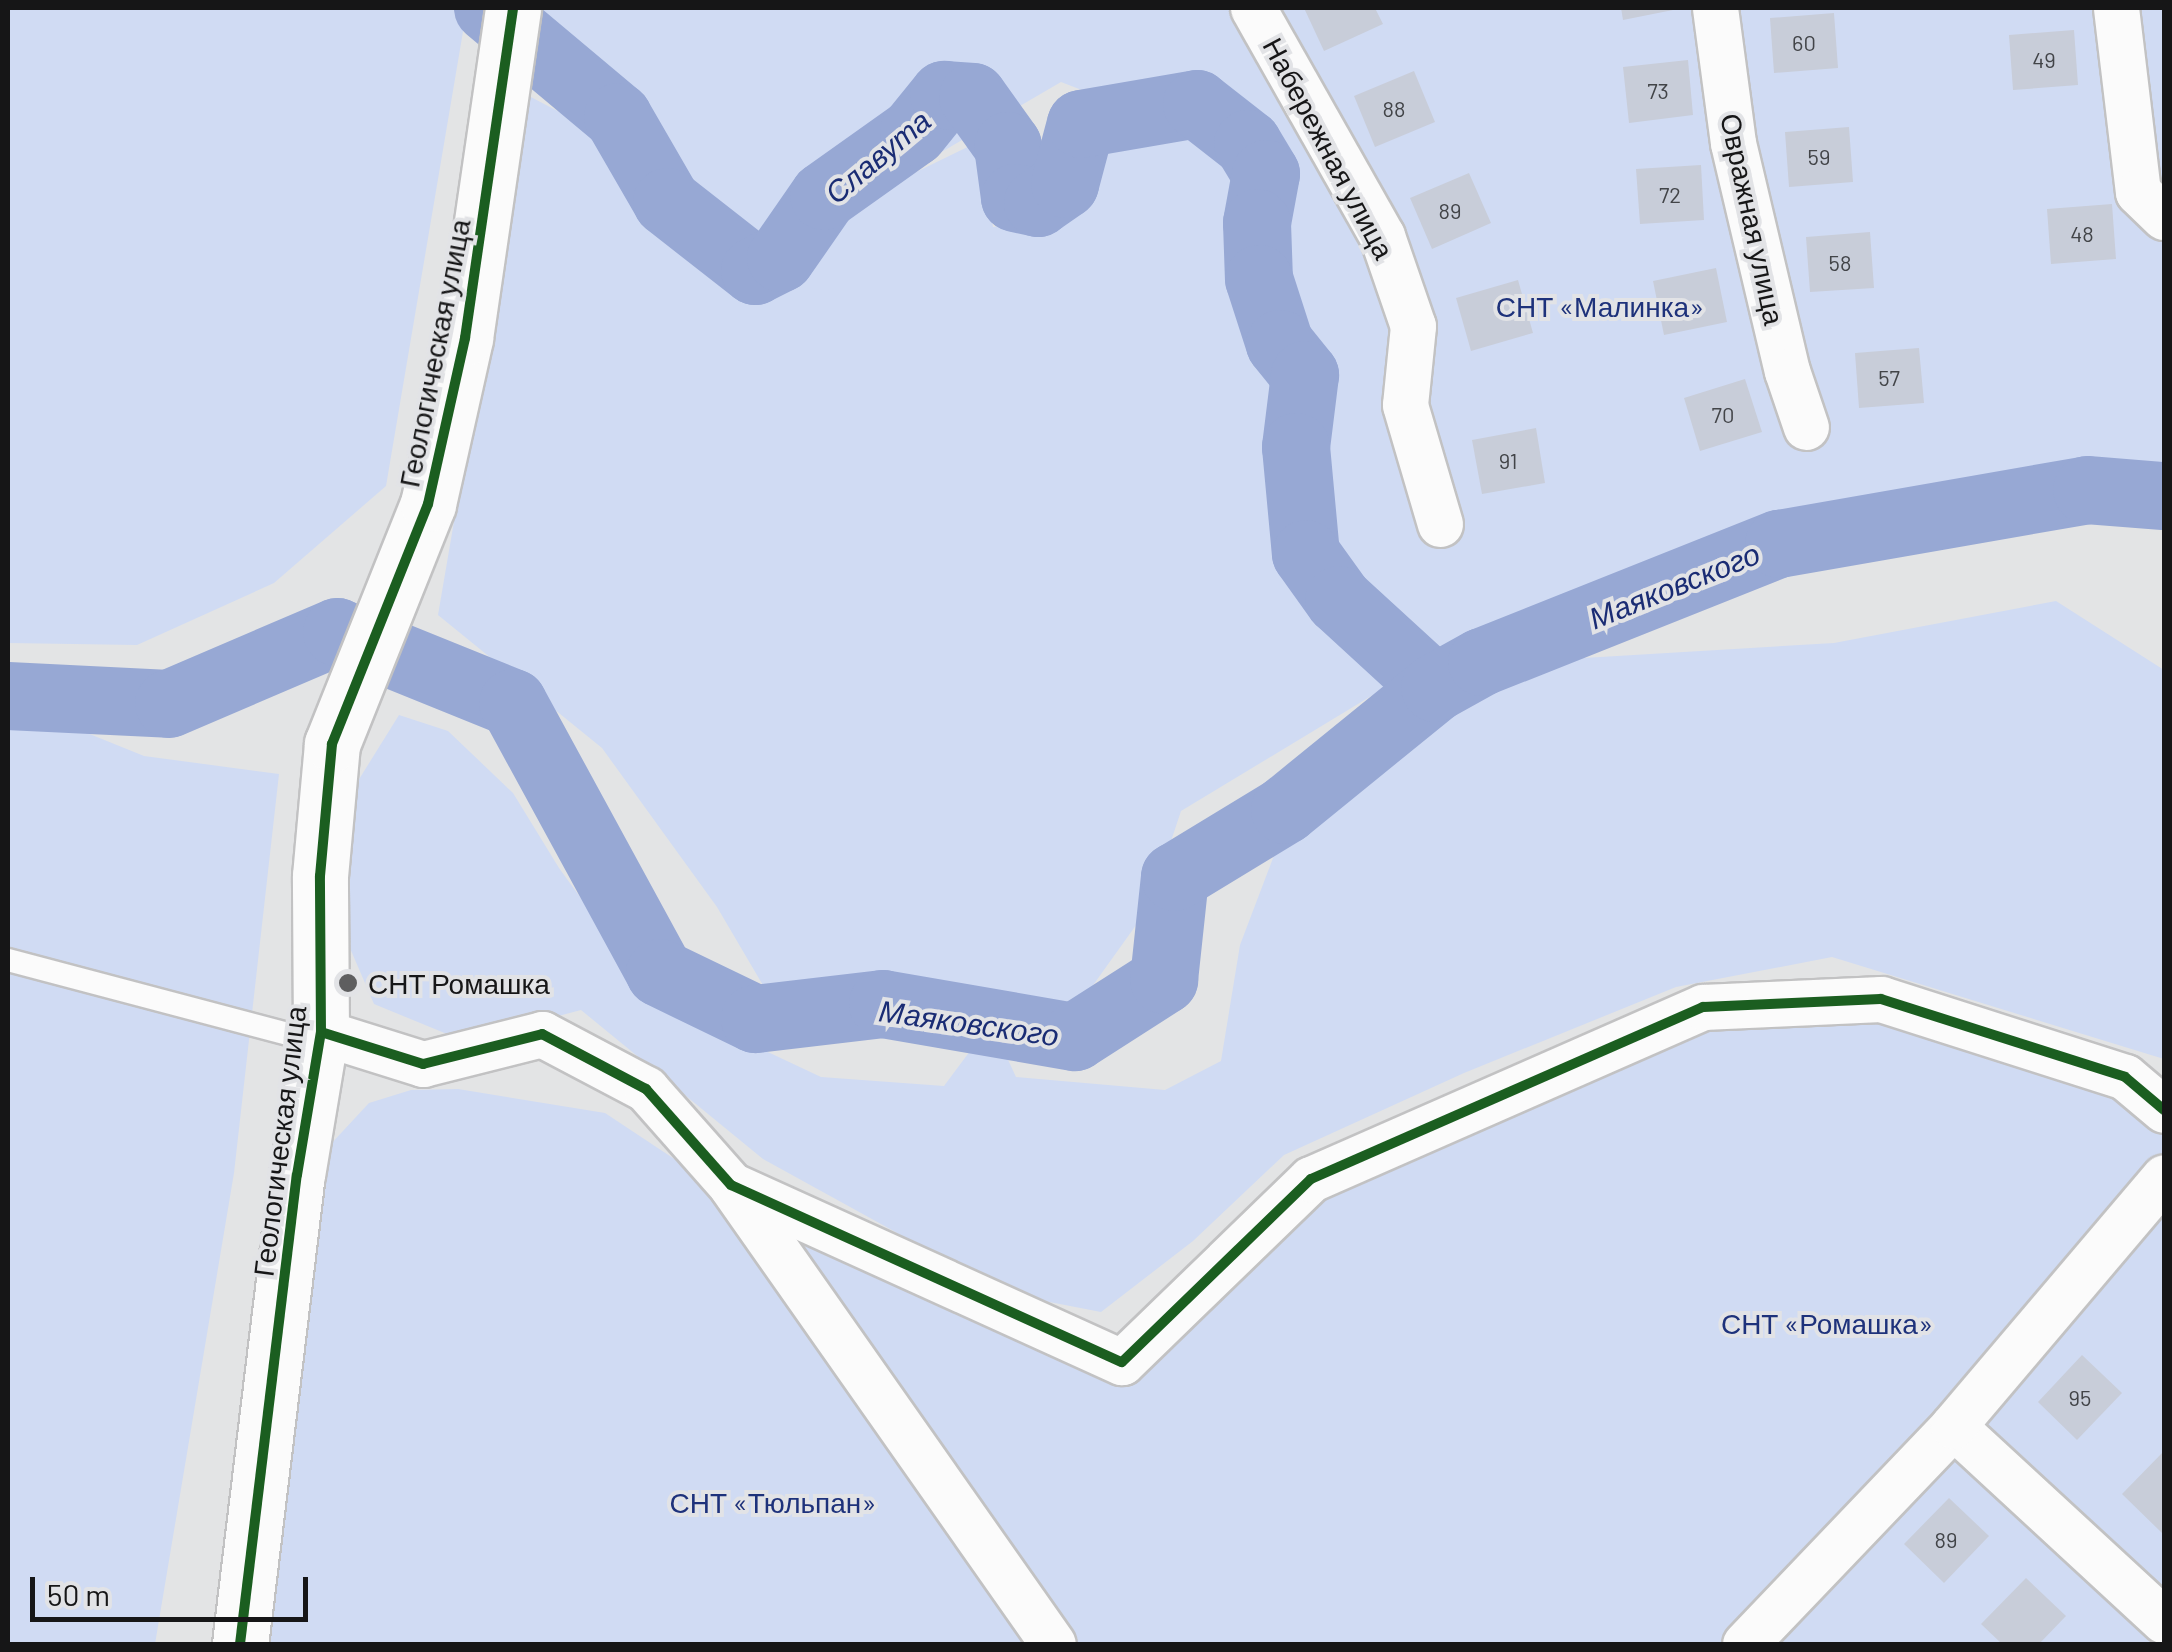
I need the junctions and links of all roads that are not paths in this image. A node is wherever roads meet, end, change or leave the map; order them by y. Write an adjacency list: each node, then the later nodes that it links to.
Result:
1 (1253, 8): 7 (street, Набережная улица)
2 (1714, 8): 6 (street, Овражная улица)
3 (2116, 8): 5 (street)
4 (513, 9): 9 (street, Геологическая улица)
5 (2164, 217)
6 (1806, 428)
7 (1440, 524)
8 (8, 960): 9 (lane)
9 (320, 1037): 12 (street); 16 (street, Геологическая улица)
10 (2164, 1110): 12 (street)
11 (2164, 1176): 13 (street)
12 (731, 1186): 15 (street)
13 (1954, 1426): 14 (street); 17 (street)
14 (2164, 1621)
15 (1039, 1636)
16 (240, 1644)
17 (1746, 1644)

